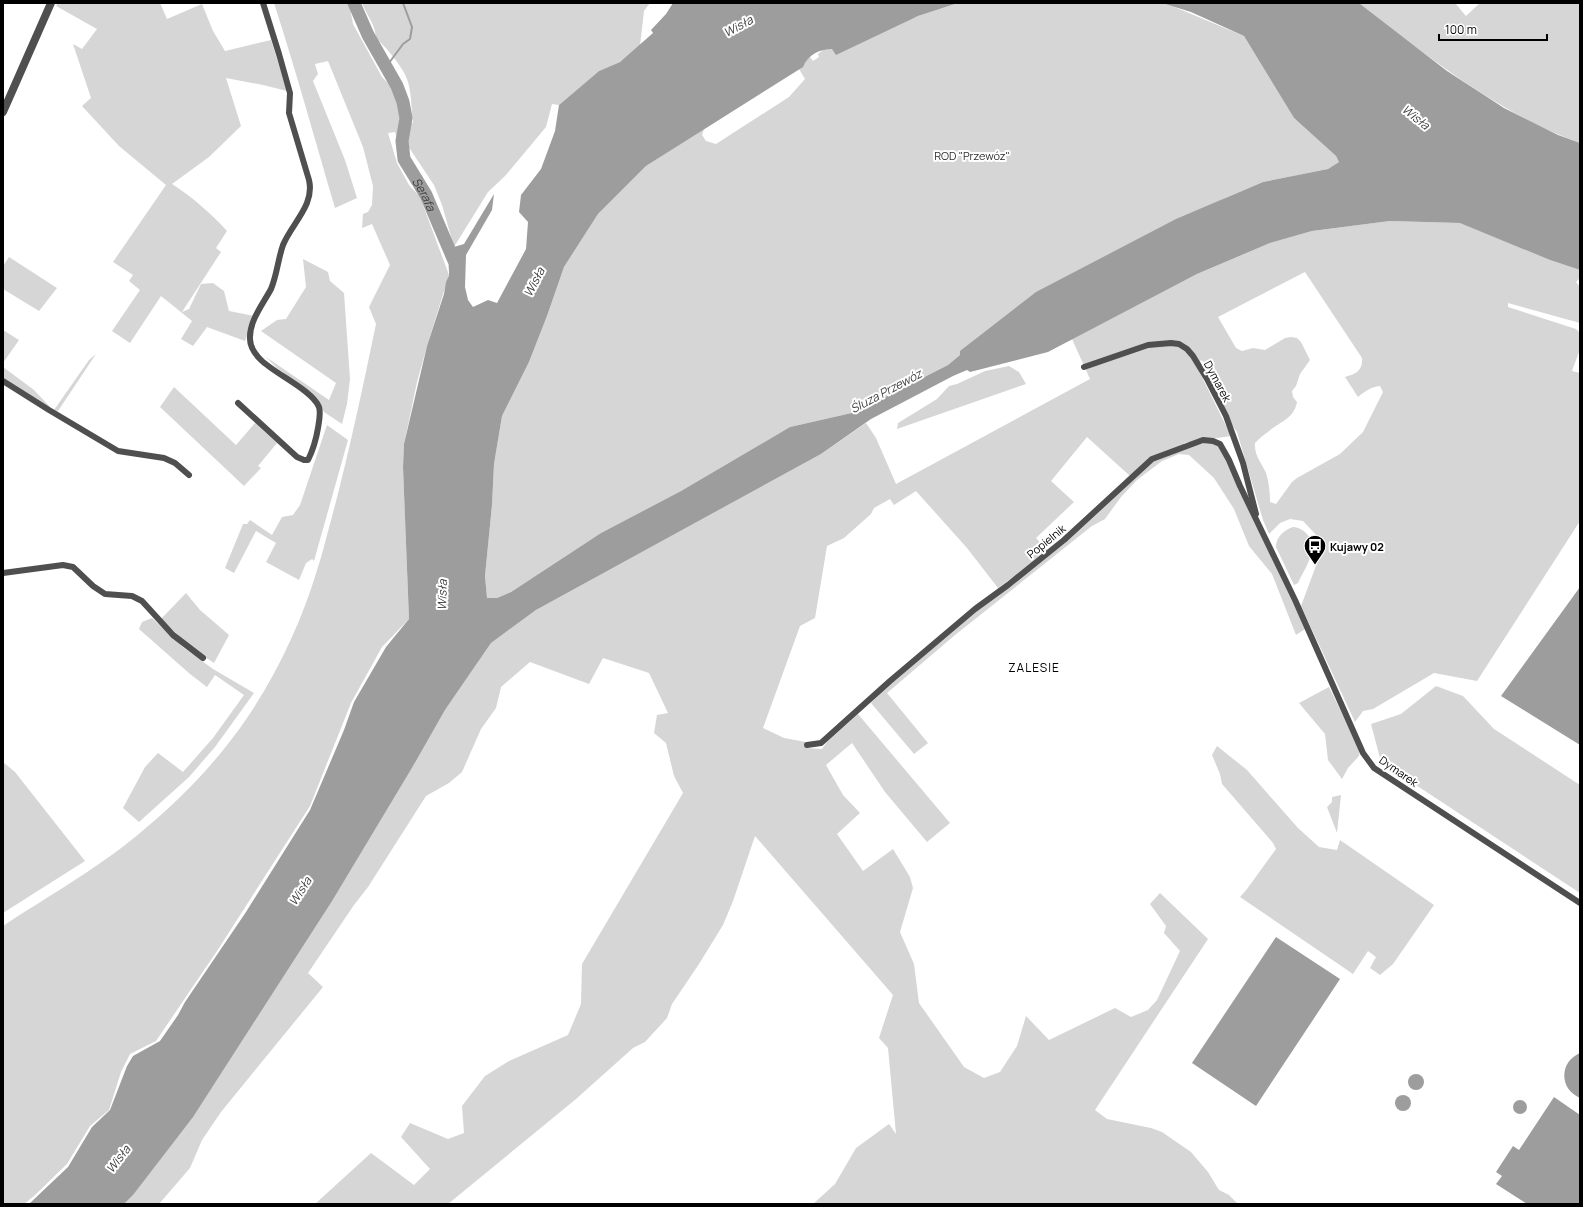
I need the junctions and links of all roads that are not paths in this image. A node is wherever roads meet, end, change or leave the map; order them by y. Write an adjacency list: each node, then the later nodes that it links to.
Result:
1 (51, 3): 3 (street)
2 (263, 3): 6 (street)
3 (3, 112)
4 (1084, 367): 8 (street, Dymarek)
5 (3, 381): 7 (street)
6 (238, 403)
7 (189, 475)
8 (1260, 528): 9 (street, Popielnik); 12 (street, Popielnik)
9 (1267, 543): 13 (street, Dymarek)
10 (3, 573): 11 (street)
11 (202, 658)
12 (807, 745)
13 (1580, 903)

